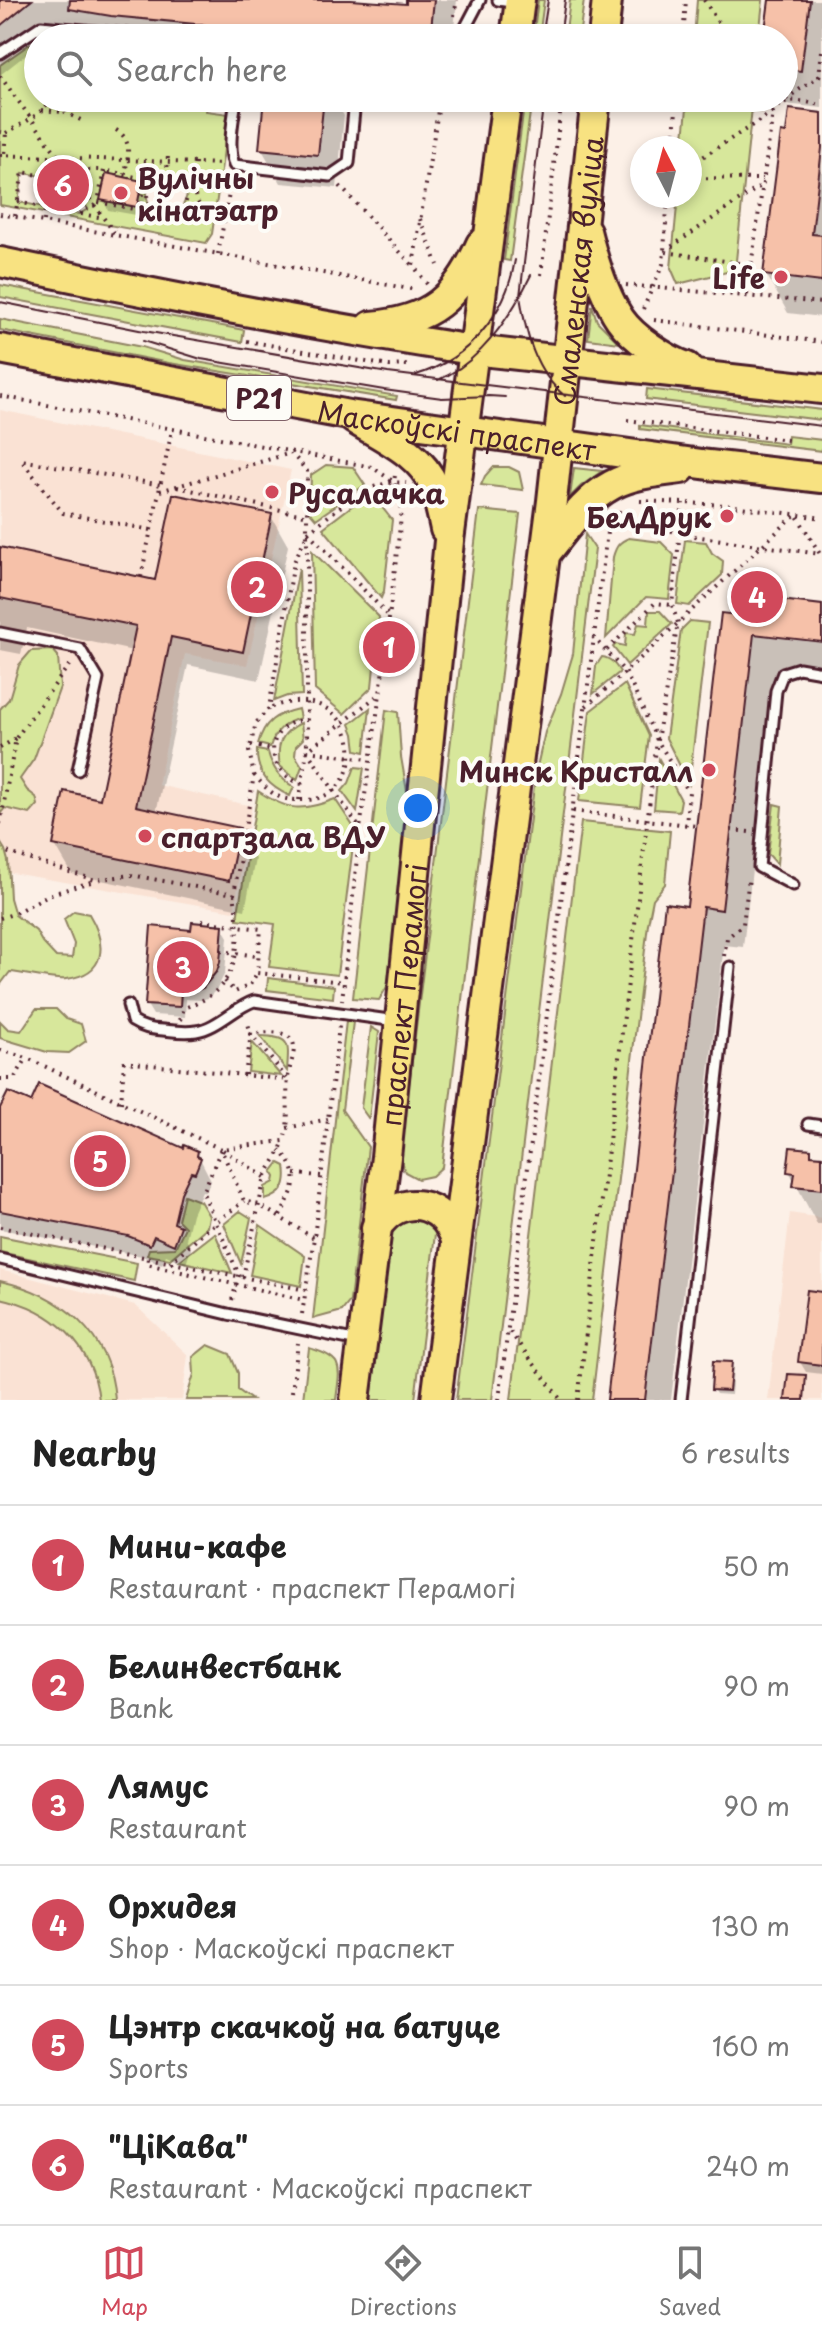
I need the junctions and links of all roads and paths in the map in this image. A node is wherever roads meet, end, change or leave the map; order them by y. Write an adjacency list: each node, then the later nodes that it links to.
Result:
1 (480, 0): 6 (lane)
2 (607, 0): 8 (main road)
3 (686, 0): 9 (path)
4 (704, 0): 10 (path)
5 (513, 1): 7 (main road)
6 (467, 24)
7 (514, 24)
8 (604, 24)
9 (684, 24)
10 (719, 24)
11 (24, 37): 13 (lane)
12 (822, 51): 15 (path)
13 (0, 53)
14 (0, 76): 19 (path)
15 (821, 76): 16 (path)
16 (798, 91)
17 (798, 102): 18 (path)
18 (822, 105)
19 (24, 109)
20 (26, 112): 32 (path)
21 (40, 112): 32 (path)
22 (63, 112): 31 (path)
23 (234, 112): 44 (lane)
24 (354, 112): 53 (lane)
25 (438, 112): 77 (path)
26 (505, 112): 78 (main road)
27 (560, 112): 87 (path)
28 (594, 112): 76 (main road, Смаленская вуліца)
29 (676, 112): 36 (path)
30 (773, 112): 40 (path); 60 (path)
31 (66, 113): 33 (path)
32 (31, 119): 35 (path); 39 (path)
33 (85, 122)
34 (116, 130): 41 (path)
35 (3, 132): 38 (path)
36 (674, 136)
37 (168, 154): 42 (path)
38 (2, 155): 39 (path)
39 (59, 157): 41 (path); 45 (path)
40 (702, 157)
41 (128, 160): 42 (path); 50 (path)
42 (168, 162): 43 (path); 51 (path)
43 (195, 163): 44 (path); 65 (path)
44 (234, 165): 53 (lane); 72 (path)
45 (66, 167): 54 (path); 56 (path)
46 (43, 169): 52 (path)
47 (104, 170): 50 (path); 55 (path); 56 (path)
48 (15, 171): 49 (path)
49 (27, 171): 52 (path); 61 (path)
50 (125, 174): 55 (path)
51 (167, 175): 57 (path); 64 (path)
52 (42, 176): 54 (path)
53 (330, 176): 84 (path)
54 (50, 177): 68 (path)
55 (145, 178): 57 (path)
56 (75, 179): 67 (path)
57 (154, 179): 64 (path)
58 (702, 179): 60 (path)
59 (13, 181): 61 (path)
60 (763, 182): 81 (path); 86 (path)
61 (21, 183): 63 (path)
62 (12, 191): 63 (path)
63 (19, 193): 66 (path)
64 (187, 195): 65 (path)
65 (195, 196): 72 (path)
66 (18, 202): 68 (path); 74 (path)
67 (95, 205): 71 (path); 75 (path)
68 (45, 208): 71 (path); 79 (path)
69 (667, 208): 81 (path)
70 (0, 214): 74 (path)
71 (79, 214): 75 (path)
72 (225, 214): 73 (path); 82 (path)
73 (235, 215)
74 (15, 216): 79 (path)
75 (104, 218): 80 (path)
76 (582, 218): 99 (main road, Смаленская вуліца); 101 (main road)
77 (420, 219): 84 (path); 85 (path)
78 (491, 220): 94 (main road); 98 (main road)
79 (43, 222): 80 (path)
80 (116, 235): 82 (path)
81 (663, 252): 86 (path); 89 (path)
82 (218, 254): 84 (path)
83 (0, 262): 94 (main road)
84 (413, 265)
85 (438, 265)
86 (752, 265): 90 (path)
87 (541, 275)
88 (625, 285): 89 (path)
89 (653, 288): 90 (path); 92 (path)
90 (747, 295): 91 (path)
91 (822, 303)
92 (639, 318)
93 (654, 320): 96 (path)
94 (347, 328): 98 (main road)
95 (247, 341): 100 (path)
96 (822, 342)
97 (0, 349): 104 (main road, Маскоўскі праспект / Р21)
98 (473, 350): 99 (main road); 107 (main road, праспект Перамогі)
99 (567, 359): 101 (main road); 109 (main road, Смаленская вуліца)
100 (414, 365)
101 (715, 376): 102 (main road)
102 (822, 389)
103 (0, 396): 106 (path)
104 (349, 415): 107 (main road, Маскоўскі праспект / Р21); 126 (main road)
105 (627, 420): 108 (path)
106 (172, 430): 110 (path); 115 (path)
107 (463, 431): 109 (main road, Маскоўскі праспект / Р21); 126 (main road, праспект Перамогі)
108 (788, 440)
109 (558, 444): 111 (main road, Маскоўскі праспект / Р21); 128 (main road)
110 (291, 453): 113 (path); 114 (path); 121 (path)
111 (709, 465): 112 (main road, Маскоўскі праспект / Р21); 128 (main road)
112 (822, 478)
113 (394, 482): 124 (path); 132 (path)
114 (175, 487): 115 (path); 121 (path)
115 (160, 488): 123 (path); 123 (path)
116 (641, 501): 117 (path)
117 (683, 503): 120 (path); 125 (path)
118 (626, 505): 119 (path)
119 (610, 508): 125 (path); 135 (path)
120 (796, 514): 122 (path); 127 (path); 129 (path)
121 (308, 516): 124 (path)
122 (822, 518)
123 (151, 530): 130 (path)
124 (308, 532): 132 (path); 141 (path); 142 (path)
125 (680, 534): 127 (path); 131 (path)
126 (449, 541): 182 (main road, праспект Перамогі)
127 (763, 545): 129 (path); 133 (path)
128 (546, 553): 199 (main road)
129 (821, 554)
130 (141, 577)
131 (672, 605): 133 (path); 137 (path)
132 (389, 616): 140 (path)
133 (678, 623): 139 (path); 147 (path)
134 (0, 633): 136 (lane)
135 (593, 637): 137 (path); 143 (path)
136 (80, 649): 146 (path); 154 (lane)
137 (607, 650): 139 (path)
138 (822, 672): 167 (lane)
139 (626, 673): 143 (path); 147 (path)
140 (380, 694): 145 (path); 153 (path)
141 (307, 701): 142 (path); 144 (path); 145 (path)
142 (269, 708): 148 (path)
143 (584, 708): 159 (path)
144 (307, 720): 150 (path); 151 (path)
145 (342, 724): 151 (path); 152 (path)
146 (16, 738): 149 (path); 161 (path)
147 (657, 740): 160 (path); 162 (path)
148 (251, 745): 150 (path); 155 (path)
149 (0, 748)
150 (273, 750): 156 (path)
151 (307, 751): 152 (path); 156 (path); 157 (path)
152 (350, 757): 153 (path); 157 (path)
153 (369, 759): 164 (path)
154 (78, 770)
155 (254, 775): 158 (path); 168 (path)
156 (302, 784): 158 (path)
157 (335, 790): 158 (path); 164 (path)
158 (299, 800)
159 (573, 811): 160 (path); 219 (path)
160 (648, 819): 162 (path); 226 (path)
161 (0, 824)
162 (686, 825): 163 (path)
163 (696, 826)
164 (360, 829): 178 (path)
165 (0, 850): 166 (path)
166 (95, 880): 168 (path); 169 (path)
167 (793, 885)
168 (234, 894): 171 (path)
169 (0, 918)
170 (202, 921): 171 (path)
171 (239, 926): 173 (path); 174 (path)
172 (221, 951): 173 (path)
173 (236, 952): 174 (path); 177 (path)
174 (257, 956): 176 (path)
175 (730, 967): 227 (lane)
176 (257, 973): 177 (path); 178 (path)
177 (225, 981): 183 (path)
178 (344, 982): 181 (path)
179 (128, 1005): 183 (lane)
180 (242, 1005): 181 (lane); 183 (lane); 184 (path)
181 (340, 1013): 182 (lane); 191 (path)
182 (399, 1021): 198 (main road, праспект Перамогі)
183 (177, 1031)
184 (251, 1034): 187 (path); 189 (path); 189 (path)
185 (0, 1050): 186 (path)
186 (27, 1058): 188 (path); 190 (path)
187 (245, 1075): 189 (path); 190 (path)
188 (0, 1079)
189 (288, 1080): 194 (path)
190 (121, 1103): 196 (path)
191 (328, 1119): 194 (path); 201 (path)
192 (808, 1124): 193 (lane)
193 (822, 1126)
194 (287, 1128): 195 (path)
195 (284, 1141): 196 (path); 197 (path)
196 (221, 1149): 202 (path); 203 (path); 206 (path)
197 (280, 1150): 200 (path); 202 (path)
198 (385, 1163): 199 (main road); 208 (main road, праспект Перамогі)
199 (464, 1171): 210 (main road)
200 (295, 1174): 201 (path); 205 (path)
201 (321, 1176): 209 (path)
202 (265, 1177): 204 (path)
203 (244, 1201): 204 (path); 206 (path)
204 (259, 1205): 205 (path); 213 (path)
205 (280, 1216): 209 (path)
206 (216, 1222): 212 (path); 213 (path)
207 (0, 1227): 212 (path)
208 (376, 1228): 210 (main road); 220 (main road, праспект Перамогі)
209 (314, 1238): 215 (path)
210 (456, 1240): 223 (main road)
211 (0, 1259): 217 (lane)
212 (169, 1266): 213 (path); 214 (path)
213 (241, 1276): 214 (path); 215 (path)
214 (236, 1284): 216 (path); 217 (path)
215 (306, 1290): 216 (path)
216 (304, 1300): 218 (path)
217 (228, 1314): 218 (lane)
218 (300, 1328): 220 (lane); 221 (path)
219 (508, 1330): 224 (path); 225 (path)
220 (361, 1342): 222 (main road, праспект Перамогі)
221 (291, 1400)
222 (355, 1400)
223 (436, 1400)
224 (499, 1400)
225 (561, 1400)
226 (578, 1400)
227 (681, 1400)

